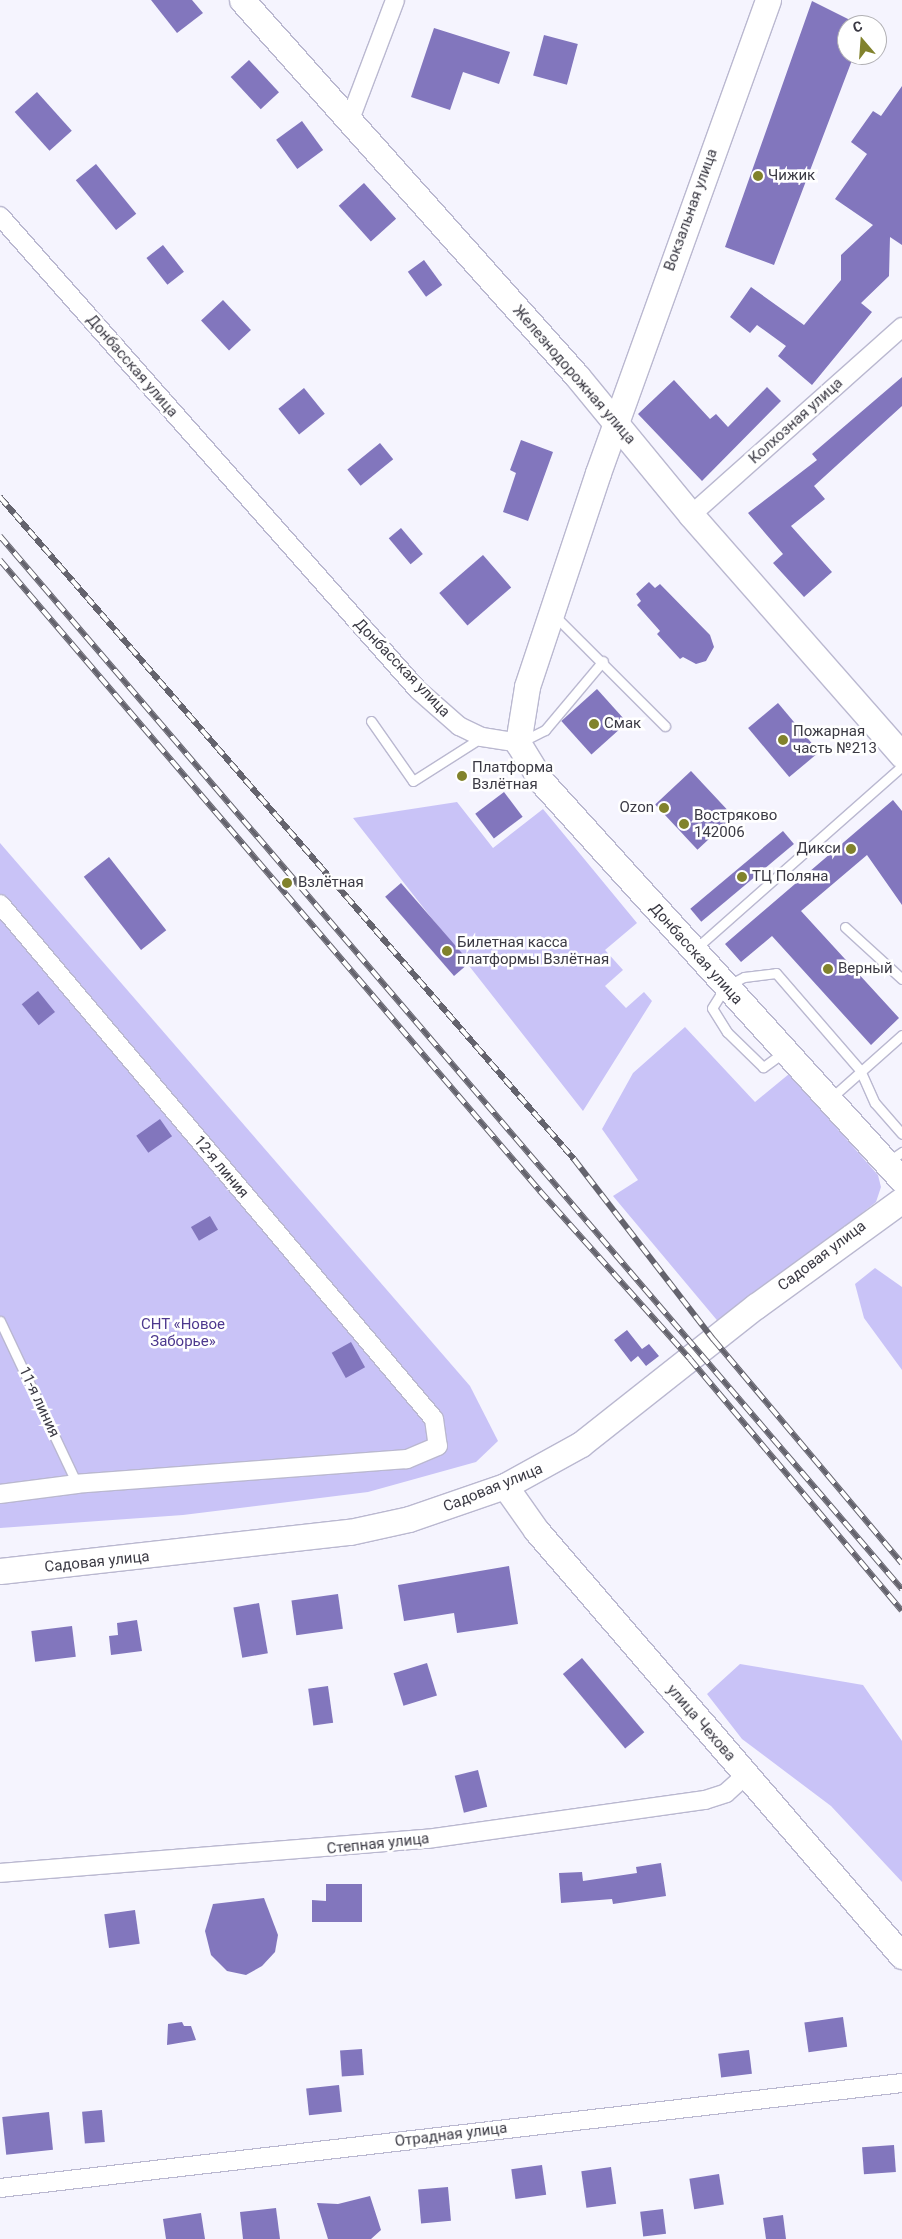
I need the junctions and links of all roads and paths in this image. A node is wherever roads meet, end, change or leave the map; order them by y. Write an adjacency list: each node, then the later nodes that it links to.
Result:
1 (242, 0): 4 (street, Железнодорожная улица)
2 (395, 0): 4 (street)
3 (768, 0): 7 (street, Вокзальная улица)
4 (349, 122): 7 (street, Железнодорожная улица)
5 (0, 216): 13 (street, Донбасская улица)
6 (902, 327): 8 (street, Колхозная улица)
7 (616, 421): 8 (street, Железнодорожная улица); 9 (street, Вокзальная улица)
8 (691, 515): 15 (street, Железнодорожная улица)
9 (552, 614): 10 (lane); 14 (street, Вокзальная улица)
10 (603, 661): 12 (lane); 14 (lane)
11 (371, 721): 13 (lane)
12 (665, 726)
13 (482, 737): 14 (street, Донбасская улица)
14 (518, 743): 19 (street, Донбасская улица)
15 (902, 755)
16 (902, 766): 19 (lane)
17 (0, 904): 29 (street, 12-я линия)
18 (845, 926): 20 (lane)
19 (693, 951): 21 (street, Донбасская улица)
20 (902, 979)
21 (726, 987): 23 (lane); 24 (street, Донбасская улица)
22 (902, 1035): 23 (lane)
23 (860, 1070): 24 (lane); 25 (lane)
24 (830, 1099): 26 (street, Донбасская улица)
25 (902, 1134)
26 (898, 1164)
27 (902, 1200): 30 (street, Садовая улица)
28 (0, 1321): 29 (lane, 11-я линия)
29 (77, 1484): 31 (street)
30 (505, 1486): 32 (street, Садовая улица); 33 (street, улица Чехова)
31 (0, 1494)
32 (0, 1571)
33 (746, 1775): 34 (street, Степная улица); 35 (street, улица Чехова)
34 (0, 1873)
35 (902, 1956)
36 (902, 2083): 37 (street, Отрадная улица)
37 (0, 2188)

